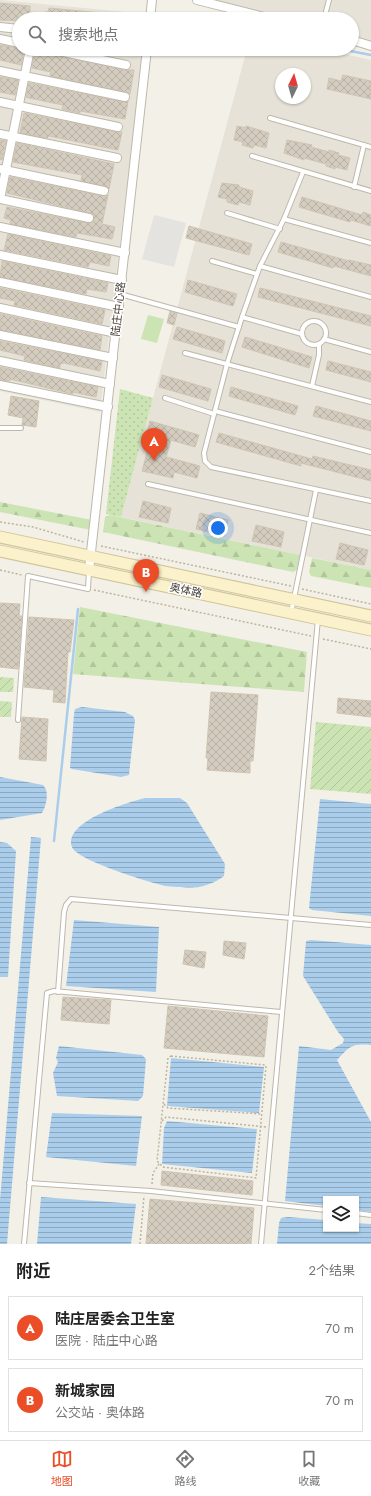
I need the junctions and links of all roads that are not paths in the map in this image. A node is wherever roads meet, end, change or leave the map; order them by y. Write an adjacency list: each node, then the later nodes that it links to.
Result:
1 (152, 0): 4 (street)
2 (197, 0): 5 (street)
3 (329, 0): 6 (lane)
4 (151, 12)
5 (244, 12)
6 (326, 12)
7 (0, 27): 8 (street)
8 (12, 28)
9 (0, 39): 10 (street)
10 (12, 42)
11 (359, 42): 12 (street)
12 (371, 46)
13 (29, 56): 18 (street)
14 (83, 56): 16 (street)
15 (146, 56): 42 (street, 陆庄中心路)
16 (126, 65)
17 (0, 71): 18 (street)
18 (25, 76): 19 (street); 21 (street)
19 (125, 97)
20 (0, 102): 21 (street)
21 (19, 106): 23 (street); 25 (street)
22 (270, 118): 26 (lane)
23 (118, 127)
24 (0, 134): 25 (street)
25 (13, 136): 29 (street); 30 (street)
26 (364, 145): 27 (lane); 32 (lane)
27 (371, 147)
28 (252, 156): 31 (lane)
29 (118, 158)
30 (3, 170): 33 (street); 35 (street)
31 (303, 172): 32 (lane); 38 (lane)
32 (354, 186): 34 (lane)
33 (104, 191)
34 (371, 191)
35 (0, 199): 37 (street)
36 (227, 214): 40 (lane)
37 (88, 218)
38 (284, 219): 40 (lane); 41 (lane)
39 (0, 227): 42 (street)
40 (280, 229): 45 (lane)
41 (371, 243)
42 (124, 253): 47 (street, 陆庄中心路)
43 (0, 255): 47 (street)
44 (212, 261): 46 (lane)
45 (260, 266): 46 (lane); 50 (lane)
46 (258, 274): 53 (lane)
47 (122, 280): 49 (street, 陆庄中心路)
48 (0, 282): 51 (street)
49 (120, 294): 51 (street, 陆庄中心路); 54 (lane)
50 (371, 297)
51 (119, 307): 55 (street, 陆庄中心路)
52 (0, 308): 55 (street)
53 (242, 317): 54 (lane); 57 (lane)
54 (239, 327): 64 (lane)
55 (116, 333): 62 (street, 陆庄中心路)
56 (0, 334): 62 (street)
57 (302, 334): 58 (lane); 59 (lane)
58 (324, 339): 59 (lane); 60 (lane)
59 (318, 344): 67 (lane)
60 (371, 352)
61 (185, 353): 64 (lane)
62 (113, 358): 65 (street, 陆庄中心路)
63 (0, 361): 65 (street)
64 (227, 364): 67 (lane); 71 (lane)
65 (110, 384): 70 (street, 陆庄中心路)
66 (0, 385): 70 (street)
67 (312, 386): 69 (lane)
68 (165, 398): 71 (lane)
69 (371, 402)
70 (108, 407): 82 (street, 陆庄中心路)
71 (215, 412): 74 (lane); 76 (lane)
72 (0, 428): 73 (lane)
73 (21, 428)
74 (371, 452)
75 (148, 484): 78 (lane)
76 (316, 490): 77 (lane); 78 (lane)
77 (371, 502)
78 (310, 520): 79 (lane); 84 (lane)
79 (371, 533)
80 (0, 537): 82 (main road, 奥体路)
81 (0, 551): 83 (main road, 奥体路)
82 (91, 556): 83 (street, 陆庄中心路); 84 (main road, 奥体路)
83 (89, 570): 85 (main road, 奥体路); 89 (lane)
84 (294, 599): 85 (lane); 86 (main road, 奥体路)
85 (291, 613): 87 (main road, 奥体路)
86 (371, 616)
87 (318, 619): 88 (main road, 奥体路); 90 (lane)
88 (371, 630)
89 (18, 720)
90 (290, 918): 91 (lane); 92 (lane); 93 (lane)
91 (371, 925)
92 (58, 992): 93 (lane); 94 (lane)
93 (281, 1012): 95 (lane)
94 (29, 1183): 95 (lane); 99 (lane)
95 (264, 1204): 96 (lane); 100 (lane)
96 (323, 1210)
97 (359, 1214): 98 (lane)
98 (371, 1215)
99 (24, 1244)
100 (261, 1244)

